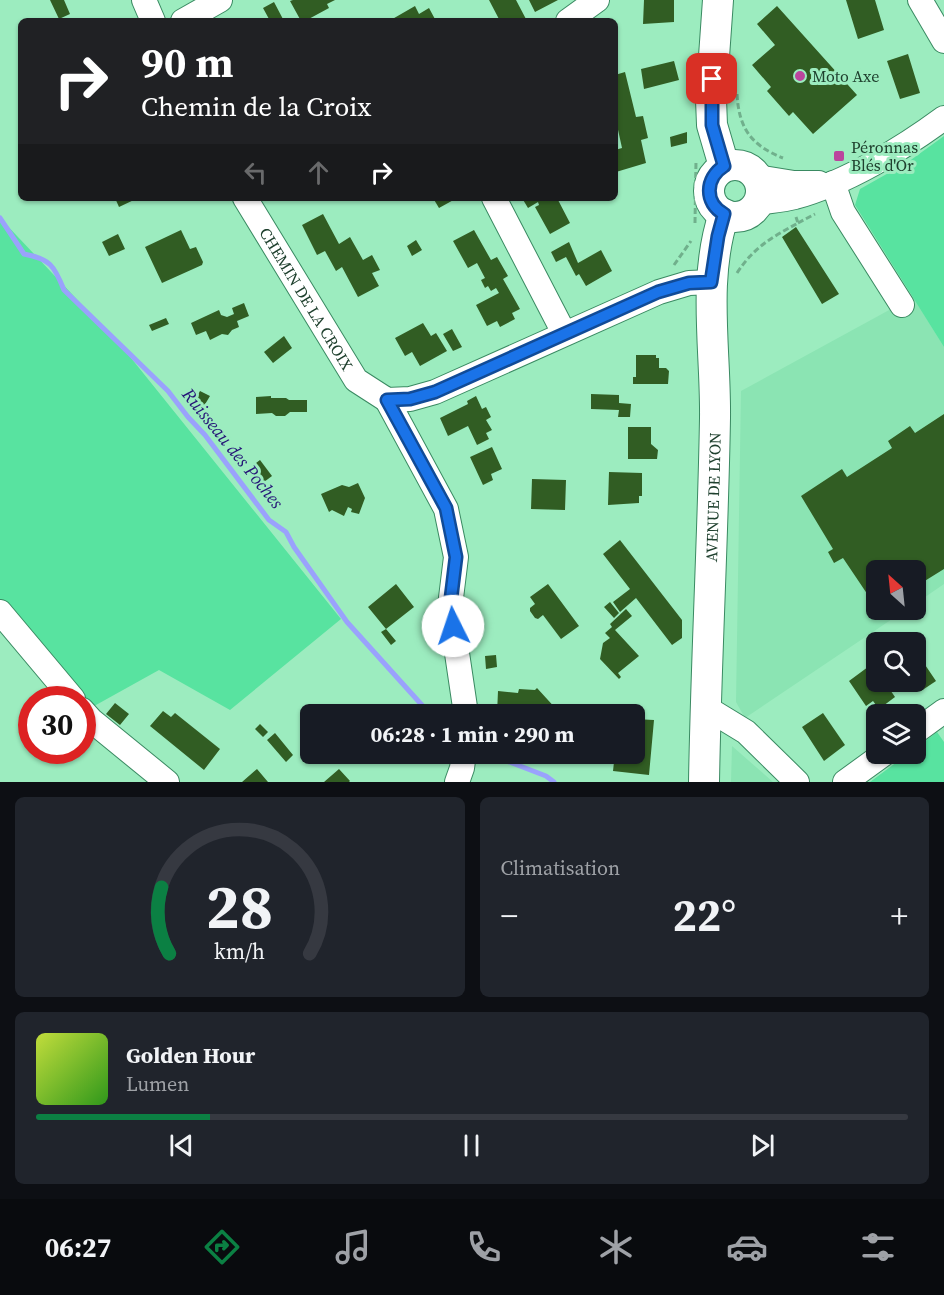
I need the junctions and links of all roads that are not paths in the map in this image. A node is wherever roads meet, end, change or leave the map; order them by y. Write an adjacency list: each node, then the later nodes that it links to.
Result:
1 (144, 0): 6 (street)
2 (220, 0): 7 (street)
3 (597, 0): 8 (street)
4 (717, 0): 11 (main road)
5 (920, 0): 9 (street)
6 (152, 18)
7 (188, 18)
8 (572, 18)
9 (944, 41)
10 (944, 118): 12 (street)
11 (724, 166): 13 (main road); 16 (main road)
12 (833, 183): 13 (street); 18 (street)
13 (758, 190): 16 (main road)
14 (247, 201): 20 (street, CHEMIN DE LA CROIX)
15 (496, 201): 19 (street)
16 (724, 214): 17 (main road, AVENUE DE LYON)
17 (711, 282): 19 (street); 24 (main road, AVENUE DE LYON)
18 (902, 305)
19 (564, 333): 20 (street)
20 (387, 400): 23 (street)
21 (0, 612): 22 (street)
22 (63, 686)
23 (465, 704)
24 (705, 707): 32 (main road, AVENUE DE LYON); 33 (street)
25 (944, 711): 27 (street)
26 (96, 724): 30 (street)
27 (926, 724)
28 (463, 764): 31 (street)
29 (870, 764): 34 (street)
30 (161, 780)
31 (457, 782)
32 (704, 782)
33 (797, 782)
34 (845, 782)

